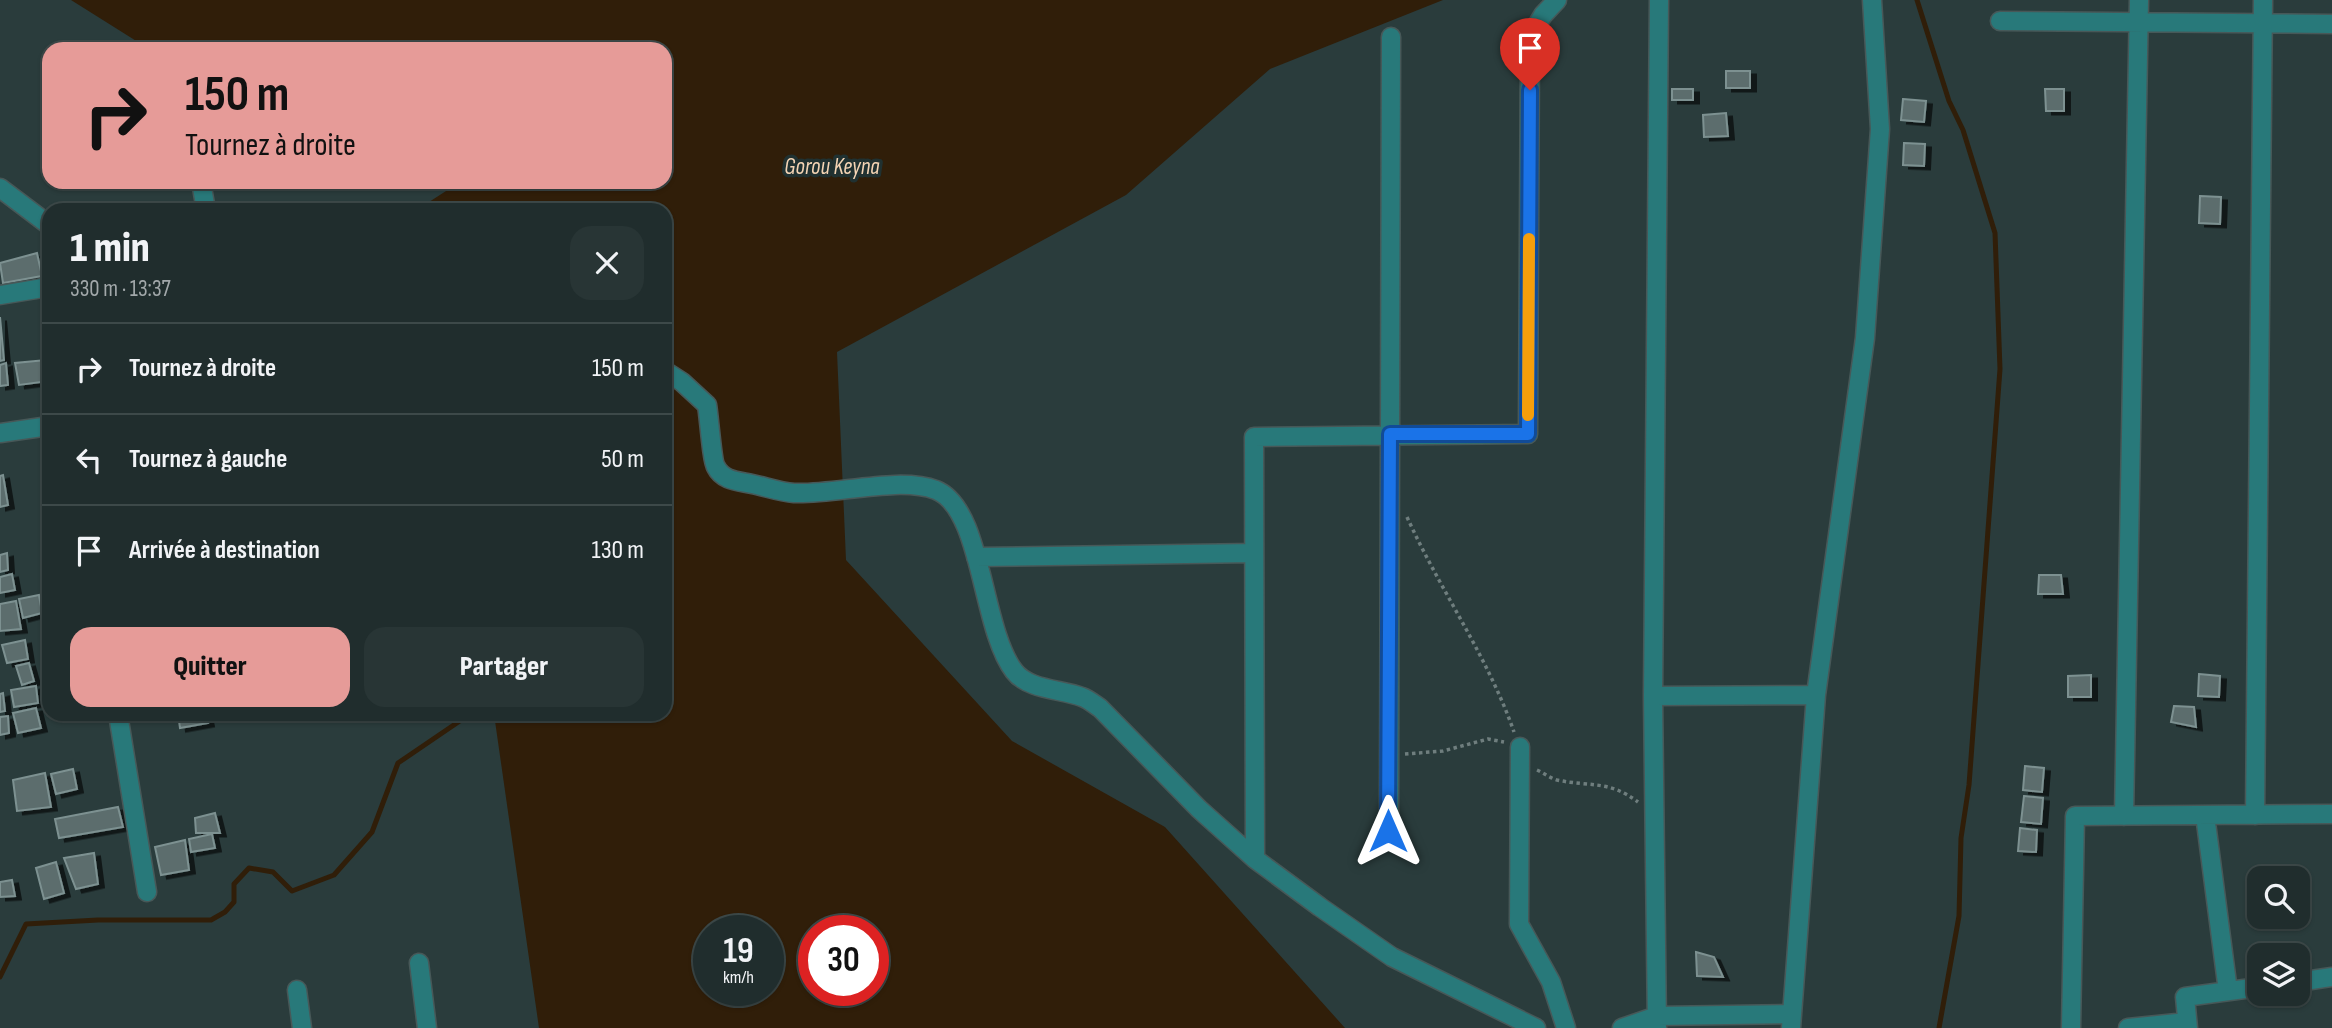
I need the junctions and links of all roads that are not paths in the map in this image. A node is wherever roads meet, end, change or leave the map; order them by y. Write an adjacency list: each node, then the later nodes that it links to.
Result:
1 (1557, 0): 18 (street)
2 (1659, 0): 22 (street)
3 (1872, 0): 21 (street)
4 (2139, 0): 7 (street)
5 (2263, 0): 8 (street)
6 (2000, 21): 7 (street)
7 (2139, 22): 8 (street); 28 (street)
8 (2263, 23): 9 (street); 27 (street)
9 (2332, 24)
10 (1391, 37): 18 (street)
11 (0, 188): 12 (street)
12 (42, 220)
13 (42, 288): 14 (street)
14 (0, 295)
15 (672, 376): 20 (street)
16 (42, 427): 17 (street)
17 (0, 433)
18 (1390, 434): 19 (street); 29 (street)
19 (1254, 553): 20 (street); 30 (street)
20 (976, 557): 30 (street)
21 (1816, 695): 22 (street); 38 (street)
22 (1653, 696): 39 (street)
23 (118, 721): 31 (street)
24 (1520, 747): 44 (street)
25 (2332, 814): 27 (street)
26 (2205, 815): 27 (street); 28 (street); 37 (street)
27 (2255, 815)
28 (2124, 816): 46 (street)
29 (1388, 831)
30 (1255, 859): 43 (street)
31 (147, 892)
32 (419, 963): 42 (street)
33 (2332, 977): 34 (street)
34 (2310, 980)
35 (2247, 989): 37 (street)
36 (297, 990): 41 (street)
37 (2228, 991): 40 (street)
38 (1792, 1021): 39 (street)
39 (1657, 1022): 45 (street)
40 (2188, 1025): 47 (street)
41 (302, 1028)
42 (427, 1028)
43 (1536, 1028)
44 (1566, 1028)
45 (1622, 1028)
46 (2071, 1028)
47 (2128, 1028)

